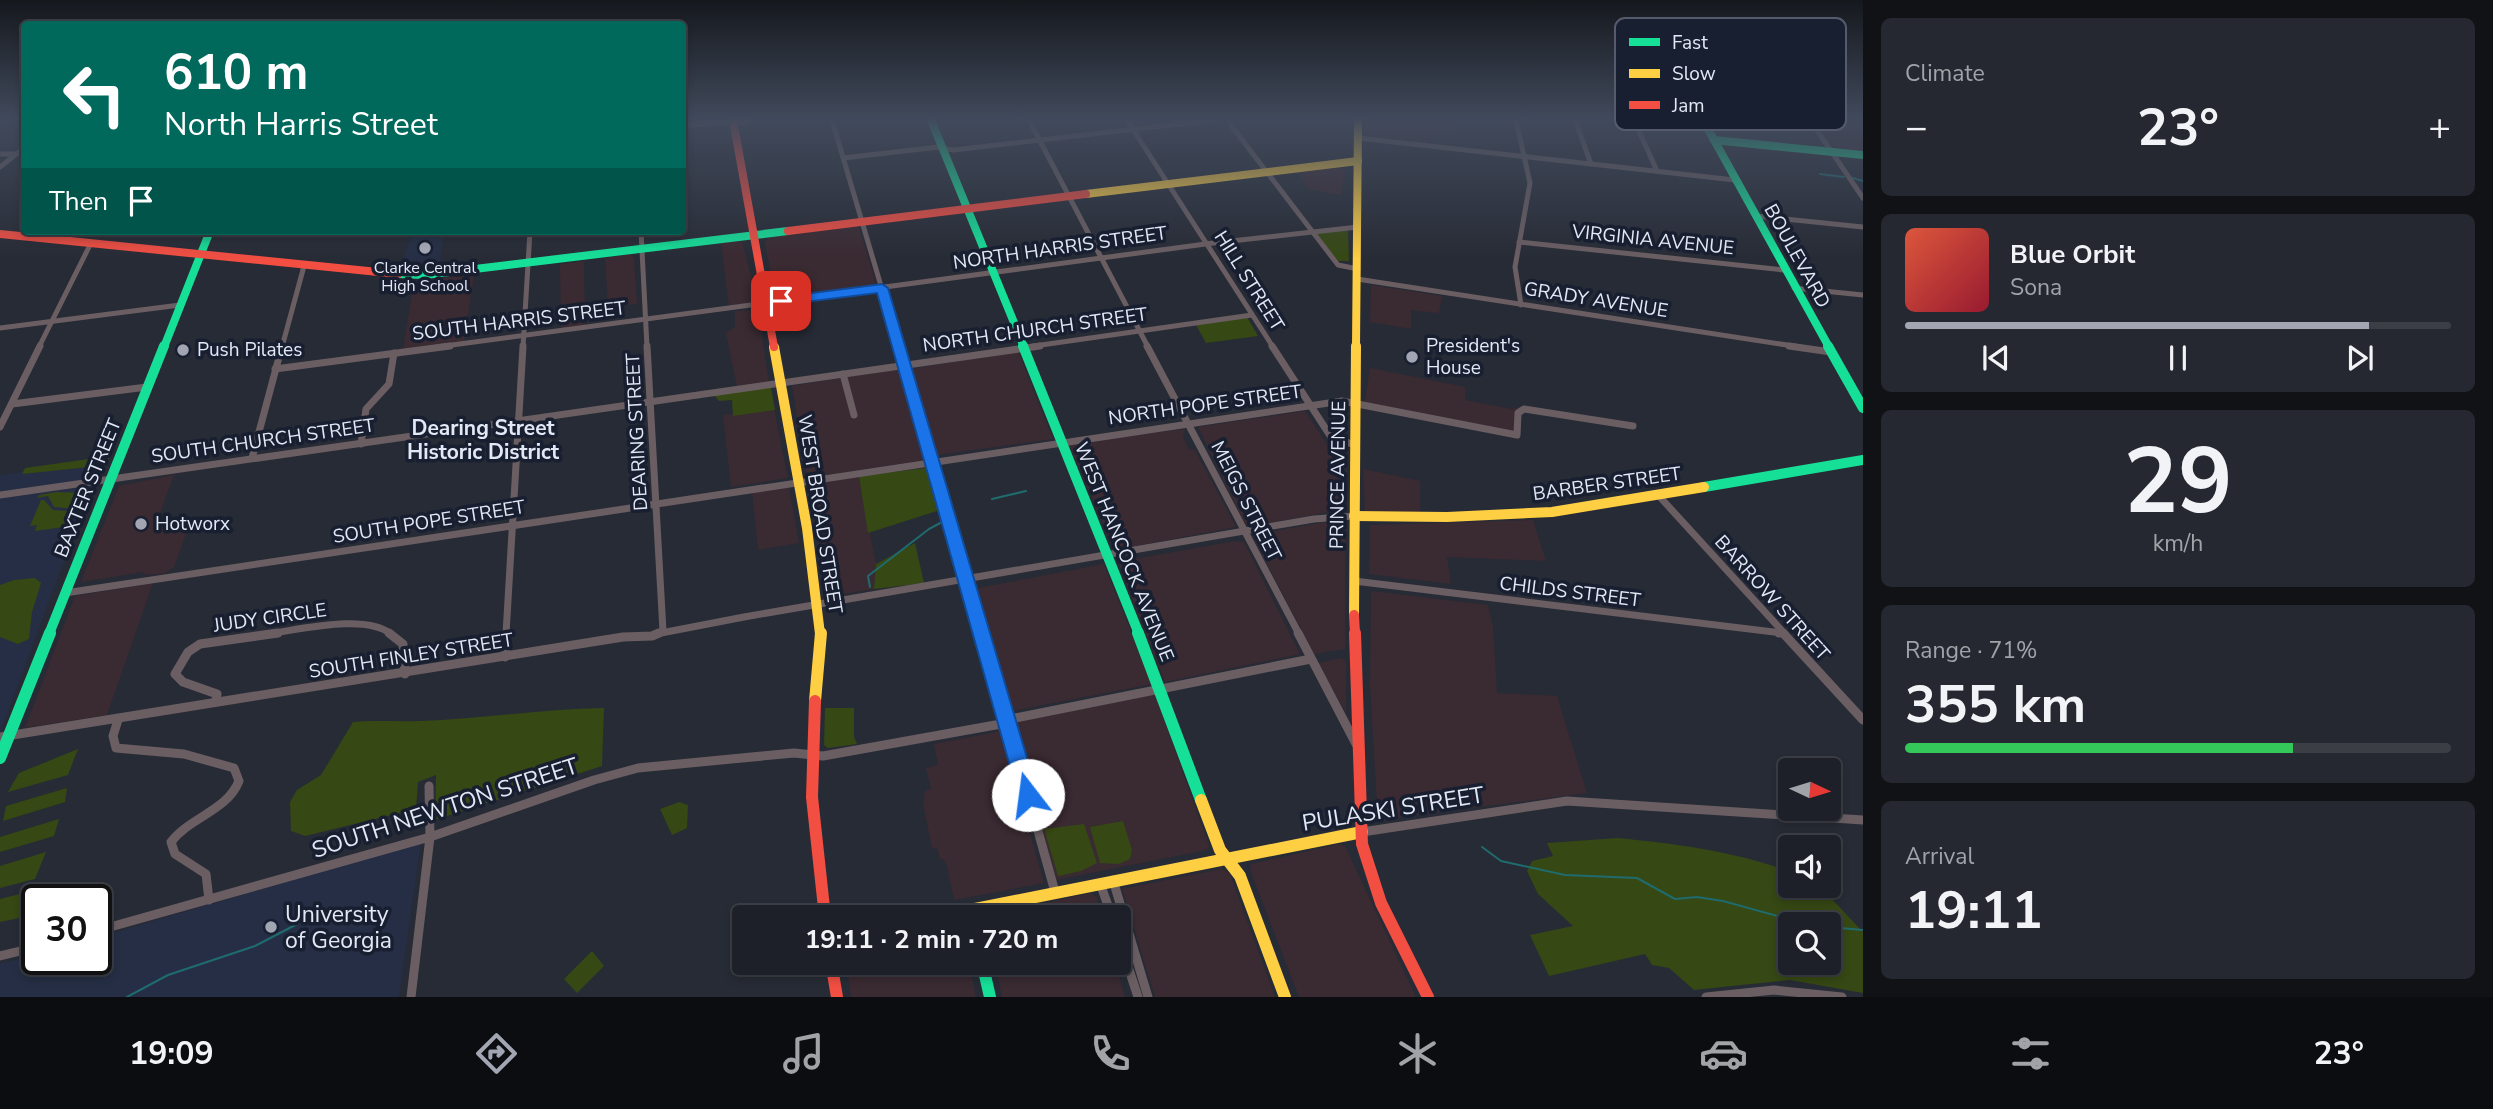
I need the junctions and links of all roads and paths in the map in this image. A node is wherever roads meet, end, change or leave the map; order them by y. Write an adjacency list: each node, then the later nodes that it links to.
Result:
1 (742, 167): 27 (main road, WEST BROAD STREET)
2 (846, 167): 22 (street)
3 (950, 167): 20 (main road, WEST HANCOCK AVENUE)
4 (1054, 167): 18 (street, MEIGS STREET)
5 (1157, 167): 17 (street, HILL STREET)
6 (1262, 167): 14 (street, GRADY AVENUE)
7 (1311, 167): 14 (main road)
8 (1358, 167): 23 (main road, PRINCE AVENUE)
9 (1526, 167): 31 (street)
10 (1615, 167): 15 (street)
11 (1655, 167): 15 (street)
12 (1728, 167): 16 (main road, BOULEVARD)
13 (1842, 167): 19 (street)
14 (1265, 171): 17 (main road); 25 (street, GRADY AVENUE)
15 (1657, 171): 16 (street)
16 (1735, 180): 21 (main road, BOULEVARD)
17 (1167, 183): 18 (main road); 33 (street, HILL STREET)
18 (1068, 195): 20 (main road); 36 (street, MEIGS STREET)
19 (1863, 198)
20 (967, 208): 22 (main road); 40 (main road, WEST HANCOCK AVENUE)
21 (1755, 216): 24 (street); 39 (main road, BOULEVARD)
22 (862, 220): 27 (main road); 42 (street)
23 (1358, 227): 25 (street, NORTH HARRIS STREET); 41 (main road, PRINCE AVENUE)
24 (1863, 227)
25 (1311, 230): 33 (street, NORTH HARRIS STREET); 41 (street, GRADY AVENUE)
26 (0, 234): 32 (main road)
27 (754, 234): 34 (main road); 45 (main road, WEST BROAD STREET)
28 (208, 235): 35 (main road, BAXTER STREET)
29 (530, 235): 37 (street)
30 (641, 235): 34 (street, DEARING STREET)
31 (1519, 242): 39 (street, VIRGINIA AVENUE); 46 (street)
32 (91, 243): 35 (main road); 50 (street)
33 (1207, 244): 36 (street, NORTH HARRIS STREET); 48 (street, HILL STREET)
34 (643, 248): 37 (main road); 49 (street, DEARING STREET)
35 (199, 255): 38 (main road); 47 (main road, BAXTER STREET)
36 (1103, 258): 40 (street, NORTH HARRIS STREET); 52 (street, MEIGS STREET)
37 (528, 262): 38 (main road); 53 (street)
38 (304, 266): 58 (street)
39 (1784, 270): 43 (main road, BOULEVARD)
40 (992, 274): 42 (street, NORTH HARRIS STREET); 54 (main road, WEST HANCOCK AVENUE)
41 (1358, 274): 46 (street, GRADY AVENUE); 63 (main road, PRINCE AVENUE)
42 (882, 288): 45 (street, NORTH HARRIS STREET); 57 (street)
43 (1794, 288): 44 (street); 55 (main road, BOULEVARD)
44 (1863, 295)
45 (766, 303): 49 (street, SOUTH HARRIS STREET); 60 (main road, WEST BROAD STREET)
46 (1521, 304): 55 (street, GRADY AVENUE)
47 (180, 305): 50 (street); 61 (main road, BAXTER STREET)
48 (1252, 315): 52 (street, NORTH CHURCH STREET); 65 (street, HILL STREET)
49 (646, 319): 53 (street, SOUTH HARRIS STREET); 62 (street, DEARING STREET)
50 (54, 321): 51 (street); 64 (street)
51 (0, 328)
52 (1140, 331): 54 (street, NORTH CHURCH STREET); 69 (street, MEIGS STREET)
53 (524, 336): 56 (street, SOUTH HARRIS STREET); 68 (street)
54 (1023, 348): 57 (street, NORTH CHURCH STREET); 72 (main road, WEST HANCOCK AVENUE)
55 (1830, 352): 66 (main road, BOULEVARD)
56 (394, 353): 58 (street, SOUTH HARRIS STREET); 73 (street)
57 (905, 365): 59 (street, NORTH CHURCH STREET); 77 (street)
58 (275, 369): 75 (street)
59 (844, 374): 60 (street, NORTH CHURCH STREET); 67 (street)
60 (780, 384): 62 (street, SOUTH CHURCH STREET); 79 (main road, WEST BROAD STREET)
61 (147, 387): 64 (street); 78 (main road, BAXTER STREET)
62 (652, 401): 68 (street, SOUTH CHURCH STREET); 82 (street, DEARING STREET)
63 (1356, 403): 65 (street, NORTH POPE STREET); 70 (street, NORTH POPE STREET); 74 (main road, PRINCE AVENUE)
64 (12, 404): 71 (street)
65 (1310, 405): 69 (street, NORTH POPE STREET); 74 (street, HILL STREET)
66 (1863, 408)
67 (854, 415)
68 (518, 421): 73 (street, SOUTH CHURCH STREET); 84 (street)
69 (1188, 422): 72 (street, NORTH POPE STREET); 85 (street, MEIGS STREET)
70 (1633, 426)
71 (0, 427)
72 (1060, 442): 77 (street, NORTH POPE STREET); 86 (main road, WEST HANCOCK AVENUE)
73 (361, 444): 75 (street, SOUTH CHURCH STREET)
74 (1355, 445): 83 (main road, PRINCE AVENUE)
75 (252, 458): 78 (street, SOUTH CHURCH STREET)
76 (1863, 460): 81 (main road, BARBER STREET)
77 (933, 461): 79 (street, NORTH POPE STREET); 87 (street)
78 (111, 478): 80 (street, SOUTH CHURCH STREET); 89 (main road, BAXTER STREET)
79 (799, 482): 82 (street, SOUTH POPE STREET); 90 (main road, WEST BROAD STREET)
80 (0, 495)
81 (1659, 496): 83 (main road, BARBER STREET); 92 (street, BARROW STREET)
82 (657, 503): 84 (street, SOUTH POPE STREET); 91 (street, DEARING STREET)
83 (1354, 516): 85 (street, SOUTH FINLEY STREET); 88 (main road, PRINCE AVENUE)
84 (513, 524): 89 (street, SOUTH POPE STREET); 93 (street)
85 (1245, 531): 86 (street, SOUTH FINLEY STREET); 94 (street, MEIGS STREET)
86 (1109, 556): 87 (street, SOUTH FINLEY STREET); 96 (main road, WEST HANCOCK AVENUE)
87 (968, 580): 90 (street, SOUTH FINLEY STREET); 100 (street)
88 (1354, 581): 92 (street, CHILDS STREET); 102 (main road, PRINCE AVENUE)
89 (65, 593): 101 (main road, BAXTER STREET)
90 (818, 604): 91 (street, SOUTH FINLEY STREET); 103 (main road, WEST BROAD STREET)
91 (663, 631): 93 (street, SOUTH FINLEY STREET)
92 (1783, 633): 99 (street, BARROW STREET)
93 (505, 657): 95 (street, SOUTH FINLEY STREET)
94 (1311, 659): 96 (street, SOUTH NEWTON STREET); 102 (street, MEIGS STREET)
95 (405, 674): 97 (street, SOUTH FINLEY STREET); 97 (street, JUDY CIRCLE)
96 (1161, 688): 100 (street, SOUTH NEWTON STREET); 109 (main road, WEST HANCOCK AVENUE)
97 (216, 701): 98 (street, SOUTH FINLEY STREET)
98 (118, 720): 101 (street, SOUTH FINLEY STREET); 113 (street)
99 (1863, 720)
100 (1008, 722): 103 (street, SOUTH NEWTON STREET); 112 (street)
101 (4, 737): 104 (main road, BAXTER STREET)
102 (1358, 747): 107 (main road, PRINCE AVENUE)
103 (812, 754): 108 (street, SOUTH NEWTON STREET); 114 (main road, WEST BROAD STREET)
104 (0, 758)
105 (429, 786): 108 (street)
106 (1863, 820): 107 (street, PULASKI STREET)
107 (1362, 832): 109 (main road, PULASKI STREET); 130 (main road, PRINCE AVENUE)
108 (430, 837): 113 (street, SOUTH NEWTON STREET); 124 (street)
109 (1227, 859): 110 (main road, PULASKI STREET); 129 (main road, WEST HANCOCK AVENUE)
110 (1113, 880): 111 (main road, PULASKI STREET); 128 (street)
111 (1100, 883): 112 (main road, PULASKI STREET); 116 (street)
112 (1055, 892): 115 (main road, PULASKI STREET)
113 (209, 900): 117 (street, SOUTH NEWTON STREET)
114 (823, 905)
115 (1003, 905)
116 (1107, 905)
117 (112, 927)
118 (21, 951): 119 (street)
119 (0, 956)
120 (833, 975): 125 (main road)
121 (985, 975): 126 (main road)
122 (1131, 975): 127 (street)
123 (1712, 996): 131 (street)
124 (411, 997)
125 (836, 997)
126 (990, 997)
127 (1138, 997)
128 (1148, 997)
129 (1285, 997)
130 (1428, 997)
131 (1842, 997)

